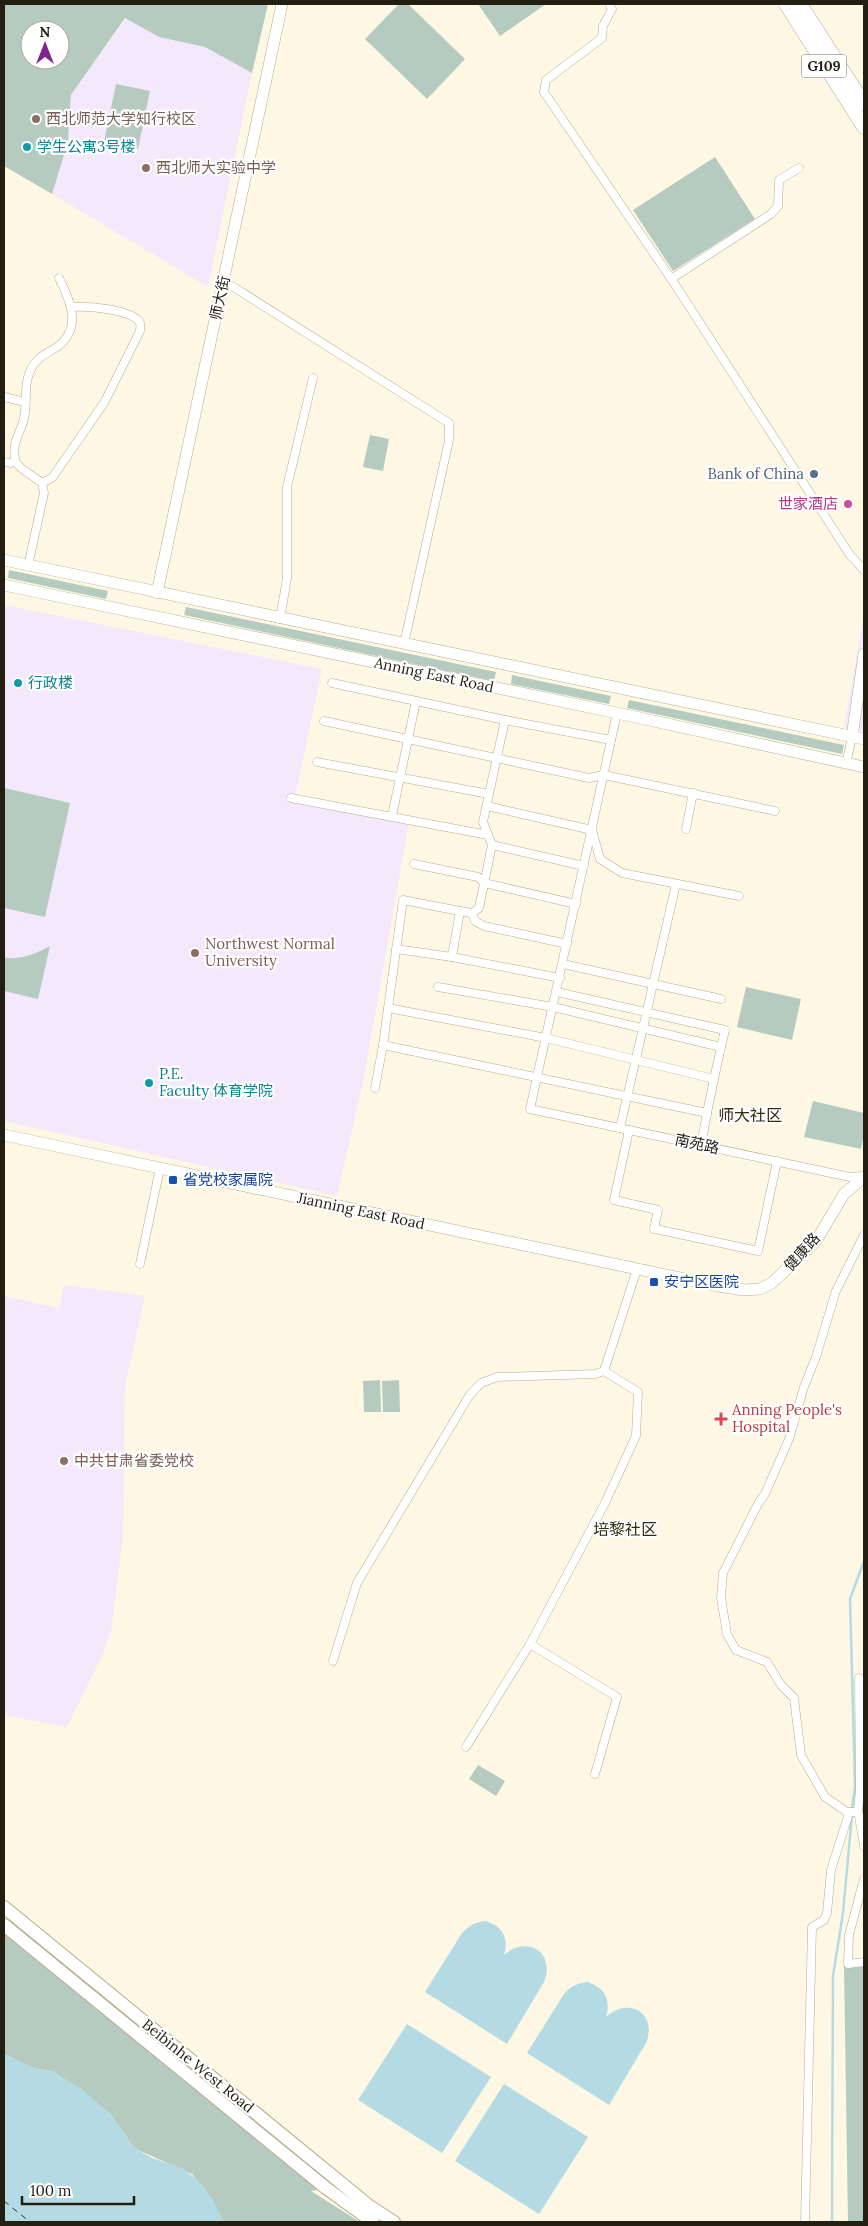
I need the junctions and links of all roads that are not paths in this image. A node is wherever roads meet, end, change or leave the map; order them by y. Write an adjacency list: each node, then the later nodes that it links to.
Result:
1 (282, 4): 12 (main road, 师大街)
2 (609, 4): 11 (street)
3 (778, 4): 8 (street)
4 (786, 4): 7 (highway, G109)
5 (800, 4): 6 (highway, G109)
6 (864, 104)
7 (864, 127)
8 (864, 132)
9 (799, 168): 11 (street)
10 (59, 278): 13 (street)
11 (671, 279): 22 (street)
12 (224, 281): 24 (main road, 师大街); 26 (street)
13 (72, 307): 16 (street); 19 (street)
14 (313, 378): 25 (street)
15 (4, 397): 16 (street)
16 (24, 402): 17 (street)
17 (16, 461): 18 (street); 19 (street)
18 (4, 462)
19 (42, 483): 21 (street)
20 (4, 560): 21 (main road, Anning East Road)
21 (28, 566): 24 (main road, Anning East Road)
22 (864, 570)
23 (4, 584): 30 (main road, Anning East Road)
24 (157, 593): 25 (main road, Anning East Road)
25 (280, 618): 26 (main road, Anning East Road)
26 (404, 644): 33 (main road, Anning East Road)
27 (864, 654): 33 (main road)
28 (332, 683): 29 (street)
29 (416, 701): 31 (street); 34 (street)
30 (617, 713): 36 (street); 39 (main road, Anning East Road)
31 (505, 720): 36 (street); 37 (street)
32 (324, 721): 34 (street)
33 (852, 737): 35 (main road, Anning East Road); 39 (street)
34 (408, 739): 37 (street); 42 (street)
35 (864, 739)
36 (611, 740): 41 (street)
37 (497, 758): 41 (street); 44 (street)
38 (317, 762): 42 (street)
39 (846, 764): 40 (main road, Anning East Road)
40 (864, 767)
41 (604, 775): 43 (street); 50 (street)
42 (400, 778): 44 (street); 48 (street)
43 (693, 793): 47 (street); 49 (street)
44 (489, 794): 46 (street)
45 (290, 798): 48 (street)
46 (487, 806): 50 (street); 51 (street)
47 (775, 811)
48 (392, 816): 51 (street)
49 (686, 828)
50 (592, 830): 54 (street); 56 (street)
51 (488, 835): 52 (street)
52 (492, 845): 54 (street); 55 (street)
53 (414, 864): 55 (street)
54 (584, 866): 58 (street)
55 (484, 883): 58 (street); 60 (street)
56 (676, 884): 57 (street); 66 (street)
57 (739, 896)
58 (576, 904): 61 (street)
59 (460, 912): 60 (street); 62 (street); 63 (street)
60 (472, 913): 61 (street)
61 (568, 944): 64 (street)
62 (396, 949): 63 (street); 71 (street)
63 (452, 957): 65 (street)
64 (563, 964): 65 (street); 66 (street)
65 (560, 978): 68 (street)
66 (653, 984): 69 (street); 72 (street)
67 (438, 986): 70 (street)
68 (557, 992): 70 (street); 72 (street)
69 (721, 999)
70 (553, 1007): 73 (street); 74 (street)
71 (388, 1008): 74 (street); 75 (street)
72 (646, 1012): 73 (street); 76 (street)
73 (643, 1029): 76 (street); 77 (street)
74 (546, 1038): 77 (street); 78 (street)
75 (384, 1045): 78 (street); 80 (street)
76 (721, 1047): 79 (street)
77 (636, 1059): 79 (street); 81 (street)
78 (538, 1076): 81 (street); 83 (street, 南苑路)
79 (714, 1079): 82 (street)
80 (375, 1088)
81 (628, 1095): 82 (street); 83 (street)
82 (707, 1113): 86 (street)
83 (620, 1128): 84 (street, 南苑路)
84 (629, 1130): 86 (street, 南苑路); 87 (street)
85 (4, 1135): 88 (main road, Jianning East Road)
86 (701, 1144): 87 (street, 南苑路)
87 (777, 1161): 89 (street, 南苑路)
88 (160, 1168): 91 (street); 92 (main road, Jianning East Road)
89 (864, 1176): 93 (main road, 健康路)
90 (864, 1235): 100 (street)
91 (140, 1264)
92 (637, 1269): 93 (main road, Jianning East Road); 94 (street)
93 (718, 1286)
94 (604, 1371): 95 (street); 96 (street)
95 (530, 1644): 98 (street); 99 (street)
96 (333, 1661)
97 (859, 1678): 100 (street)
98 (466, 1747)
99 (595, 1774)
100 (853, 1811): 101 (street); 109 (street)
101 (864, 1846)
102 (864, 1879): 103 (street)
103 (862, 1895): 106 (street)
104 (4, 1907): 108 (main road, Beibinhe West Road)
105 (4, 1925): 107 (main road, Beibinhe West Road)
106 (864, 1962)
107 (373, 2222)
108 (394, 2222)
109 (804, 2222)

